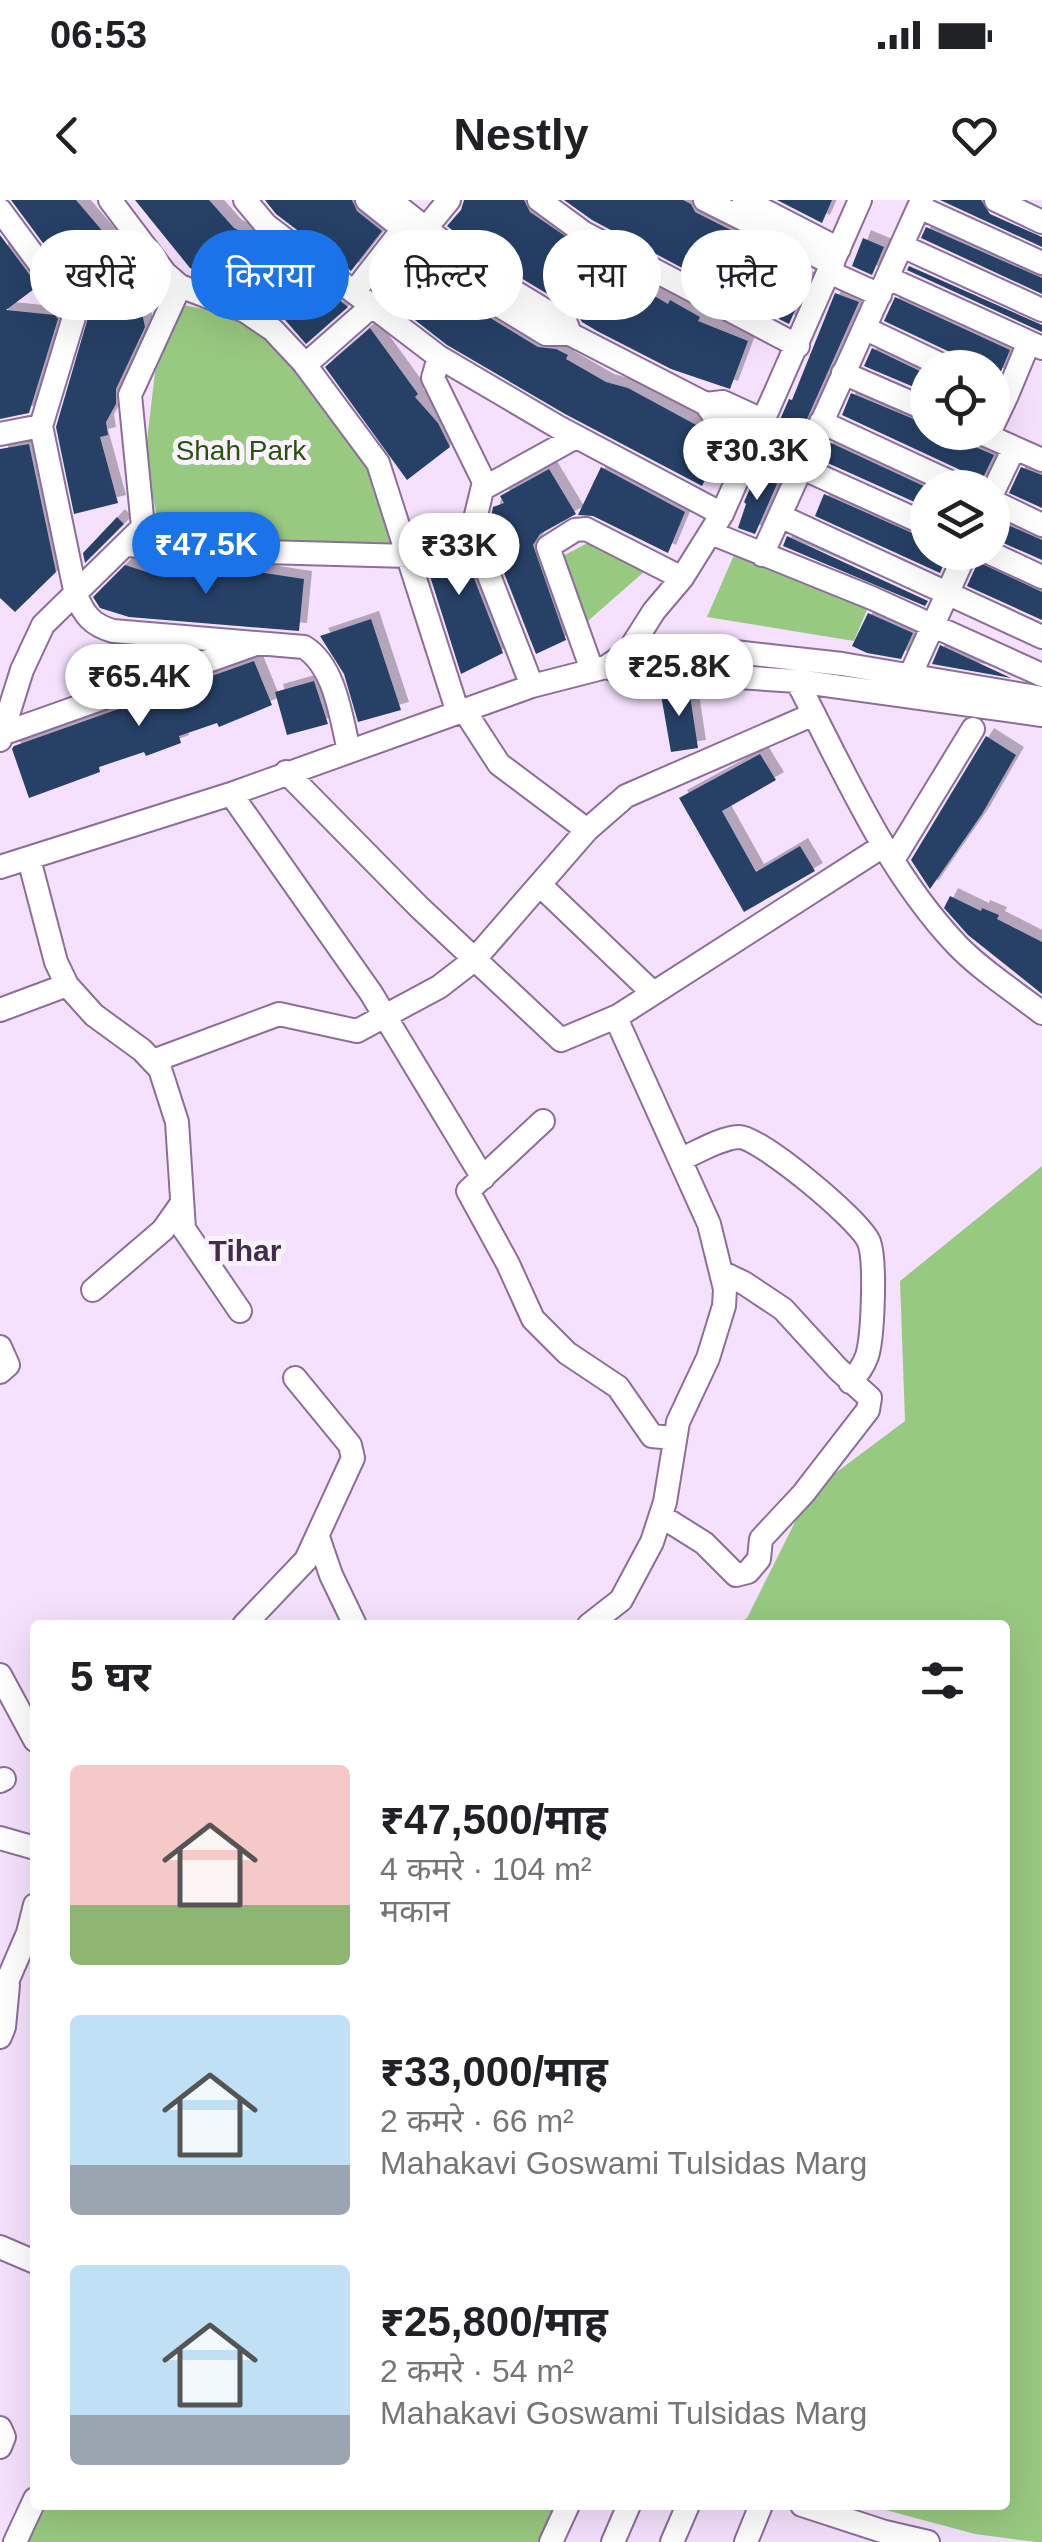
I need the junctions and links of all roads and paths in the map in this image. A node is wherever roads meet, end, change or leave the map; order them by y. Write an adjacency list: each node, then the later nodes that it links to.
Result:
1 (110, 200): 18 (street)
2 (245, 200): 20 (street)
3 (367, 200): 14 (street)
4 (390, 200): 14 (street)
5 (449, 200): 14 (street)
6 (539, 200): 24 (street)
7 (705, 200): 16 (street)
8 (744, 200): 16 (street)
9 (860, 200): 16 (street)
10 (996, 200): 13 (street)
11 (921, 204): 15 (street); 17 (street)
12 (0, 210): 32 (street)
13 (1042, 222)
14 (413, 225): 20 (street); 35 (street)
15 (902, 246): 19 (street); 21 (street)
16 (834, 262): 19 (street); 24 (street)
17 (1042, 263)
18 (180, 286): 27 (street); 48 (street)
19 (884, 286): 22 (street); 23 (street)
20 (363, 299): 26 (street); 27 (street)
21 (1042, 310)
22 (864, 328): 25 (street); 28 (street)
23 (1036, 345): 29 (street)
24 (798, 346): 35 (street)
25 (910, 350)
26 (439, 357): 34 (street); 42 (street)
27 (305, 364): 50 (street)
28 (843, 373): 30 (street); 31 (street)
29 (1010, 379)
30 (910, 402)
31 (821, 422): 39 (street); 41 (street)
32 (42, 426): 33 (street); 56 (street)
33 (0, 434)
34 (576, 437): 42 (street); 46 (street)
35 (756, 437): 41 (street); 46 (street)
36 (1010, 446): 37 (street)
37 (1014, 448): 38 (street); 40 (street)
38 (1040, 456)
39 (924, 470)
40 (1004, 470)
41 (800, 473): 44 (street); 45 (street)
42 (484, 488): 66 (street)
43 (1010, 508): 47 (street)
44 (780, 516): 49 (street); 55 (street)
45 (910, 518)
46 (717, 524): 49 (street); 54 (street)
47 (1042, 525)
48 (128, 544): 50 (street); 56 (street)
49 (762, 555): 57 (street)
50 (409, 556): 68 (street)
51 (1010, 562): 53 (street)
52 (958, 570): 55 (street)
53 (1042, 577)
54 (682, 578): 60 (street); 62 (street)
55 (947, 594): 57 (street); 58 (street)
56 (76, 595): 59 (street); 61 (street)
57 (933, 625): 63 (street); 64 (street)
58 (1042, 637)
59 (262, 641): 72 (street); 73 (street)
60 (628, 652): 62 (street); 64 (street)
61 (11, 668): 72 (street)
62 (599, 669): 65 (street); 66 (street)
63 (1042, 675)
64 (910, 676): 67 (street)
65 (797, 681): 69 (street); 70 (street)
66 (532, 686): 68 (street)
67 (1042, 698)
68 (461, 712): 73 (street); 76 (street)
69 (814, 714): 76 (street); 77 (street)
70 (1042, 715)
71 (974, 728): 77 (street)
72 (1, 737)
73 (349, 751): 74 (street)
74 (286, 772): 75 (street); 81 (street)
75 (232, 794): 78 (street); 86 (street)
76 (587, 830): 80 (street)
77 (888, 853): 83 (street); 85 (street)
78 (29, 858): 79 (street); 82 (street)
79 (0, 867)
80 (540, 885): 81 (street); 83 (street)
81 (474, 960): 86 (street); 87 (street)
82 (67, 985): 84 (street); 88 (street)
83 (654, 993): 87 (street)
84 (0, 1010)
85 (1042, 1012)
86 (385, 1016): 88 (street); 91 (street)
87 (618, 1016): 90 (street)
88 (153, 1061): 92 (street)
89 (543, 1121): 91 (street)
90 (681, 1160): 93 (street); 99 (street)
91 (482, 1178): 100 (street)
92 (182, 1203): 94 (street); 95 (street)
93 (721, 1272): 99 (street); 100 (street)
94 (92, 1290)
95 (240, 1311)
96 (0, 1347): 97 (street)
97 (0, 1372)
98 (294, 1378): 102 (street)
99 (850, 1382): 101 (street)
100 (674, 1438): 101 (street)
101 (661, 1516): 105 (street)
102 (318, 1537): 103 (street); 104 (street)
103 (249, 1620)
104 (353, 1620)
105 (595, 1620)
106 (0, 1676): 108 (street)
107 (0, 1706): 108 (street)
108 (23, 1716): 109 (street)
109 (30, 1730)
110 (0, 1838): 111 (street)
111 (30, 1847)
112 (30, 1919): 113 (street)
113 (9, 1976): 114 (street); 115 (street)
114 (0, 1998)
115 (0, 2036)
116 (0, 2247): 117 (street)
117 (30, 2260)
118 (0, 2428): 119 (street)
119 (0, 2446)
120 (30, 2509): 126 (street)
121 (566, 2510): 127 (street)
122 (627, 2510): 128 (street)
123 (686, 2510): 129 (street)
124 (760, 2510): 130 (street)
125 (818, 2510): 131 (street)
126 (14, 2542)
127 (552, 2542)
128 (613, 2542)
129 (672, 2542)
130 (746, 2542)
131 (928, 2542)

